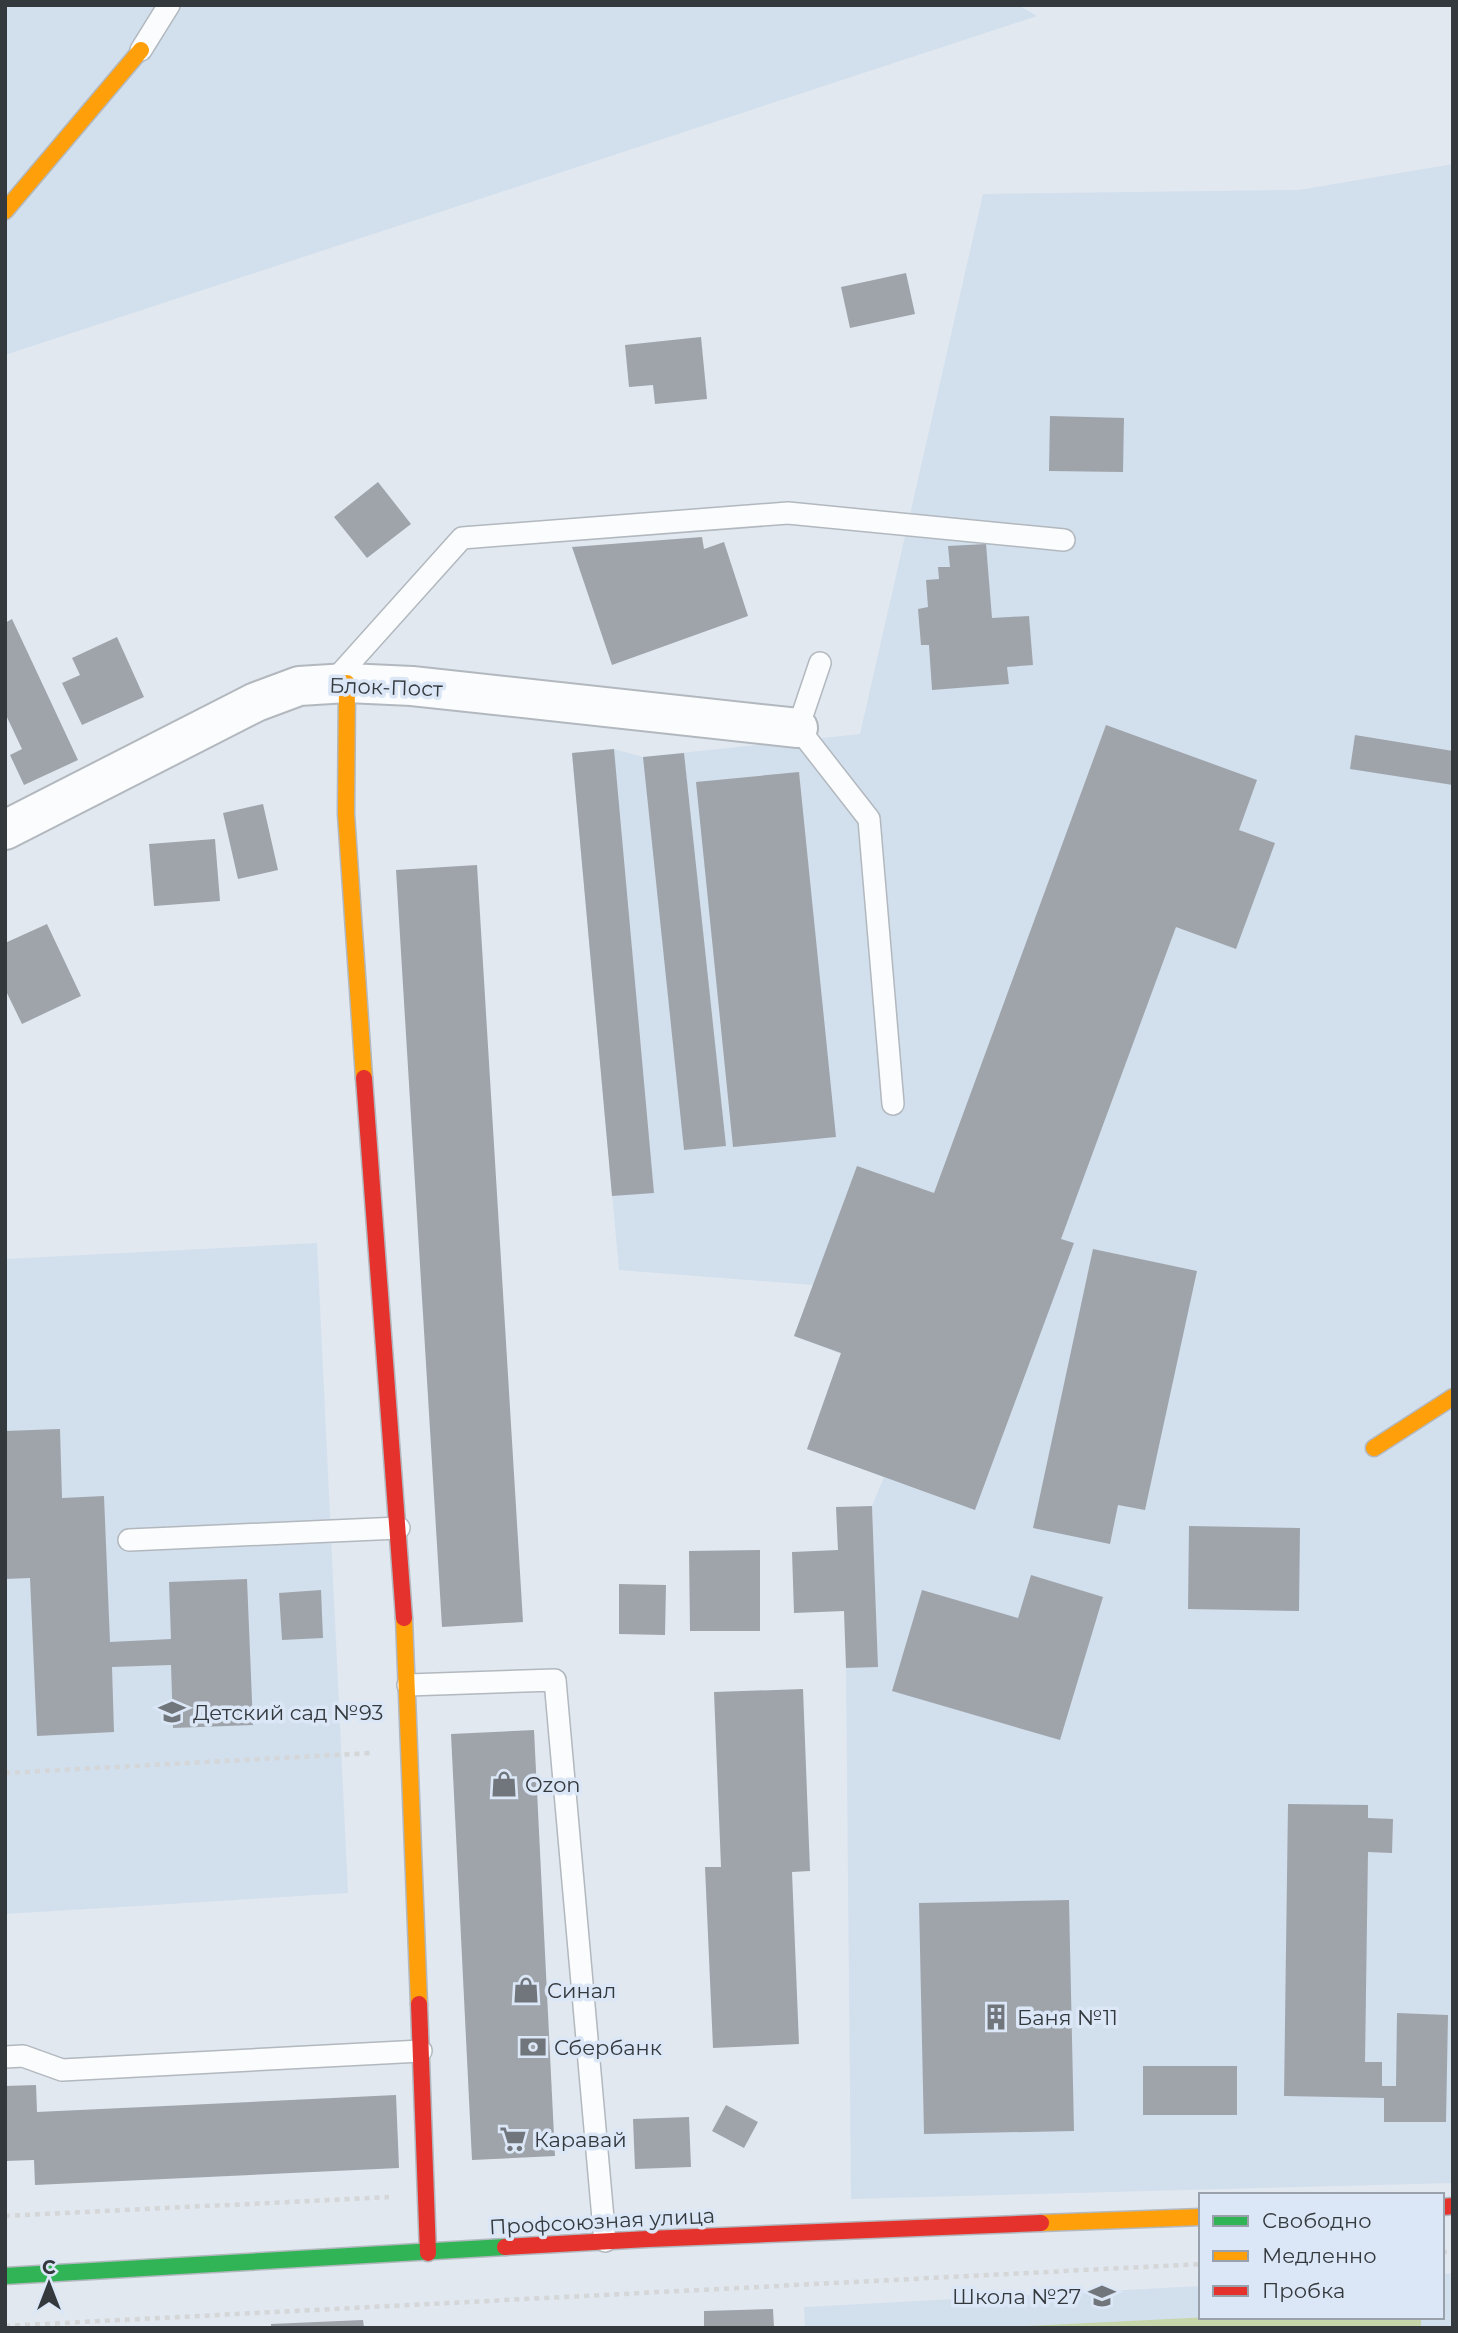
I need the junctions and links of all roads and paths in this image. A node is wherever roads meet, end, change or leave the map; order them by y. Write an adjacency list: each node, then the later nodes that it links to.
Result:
1 (170, 5): 2 (lane)
2 (141, 50): 3 (street)
3 (5, 211)
4 (1064, 540): 6 (lane)
5 (820, 663): 7 (lane)
6 (339, 684): 7 (street, Блок-Пост); 8 (street, Блок-Пост); 12 (street)
7 (798, 727): 9 (lane)
8 (5, 830)
9 (893, 1104)
10 (1453, 1397): 11 (street)
11 (1374, 1448)
12 (399, 1528): 13 (lane); 14 (street)
13 (129, 1540)
14 (408, 1685): 15 (street); 22 (lane)
15 (410, 1750): 16 (path); 17 (street)
16 (5, 1773)
17 (421, 2051): 18 (lane); 19 (street)
18 (5, 2057)
19 (426, 2195): 20 (path); 23 (street)
20 (5, 2217)
21 (1199, 2217): 22 (street, Профсоюзная улица)
22 (605, 2241): 23 (street, Профсоюзная улица)
23 (428, 2253): 25 (street, Профсоюзная улица)
24 (1199, 2264): 26 (path)
25 (5, 2276)
26 (5, 2326)

